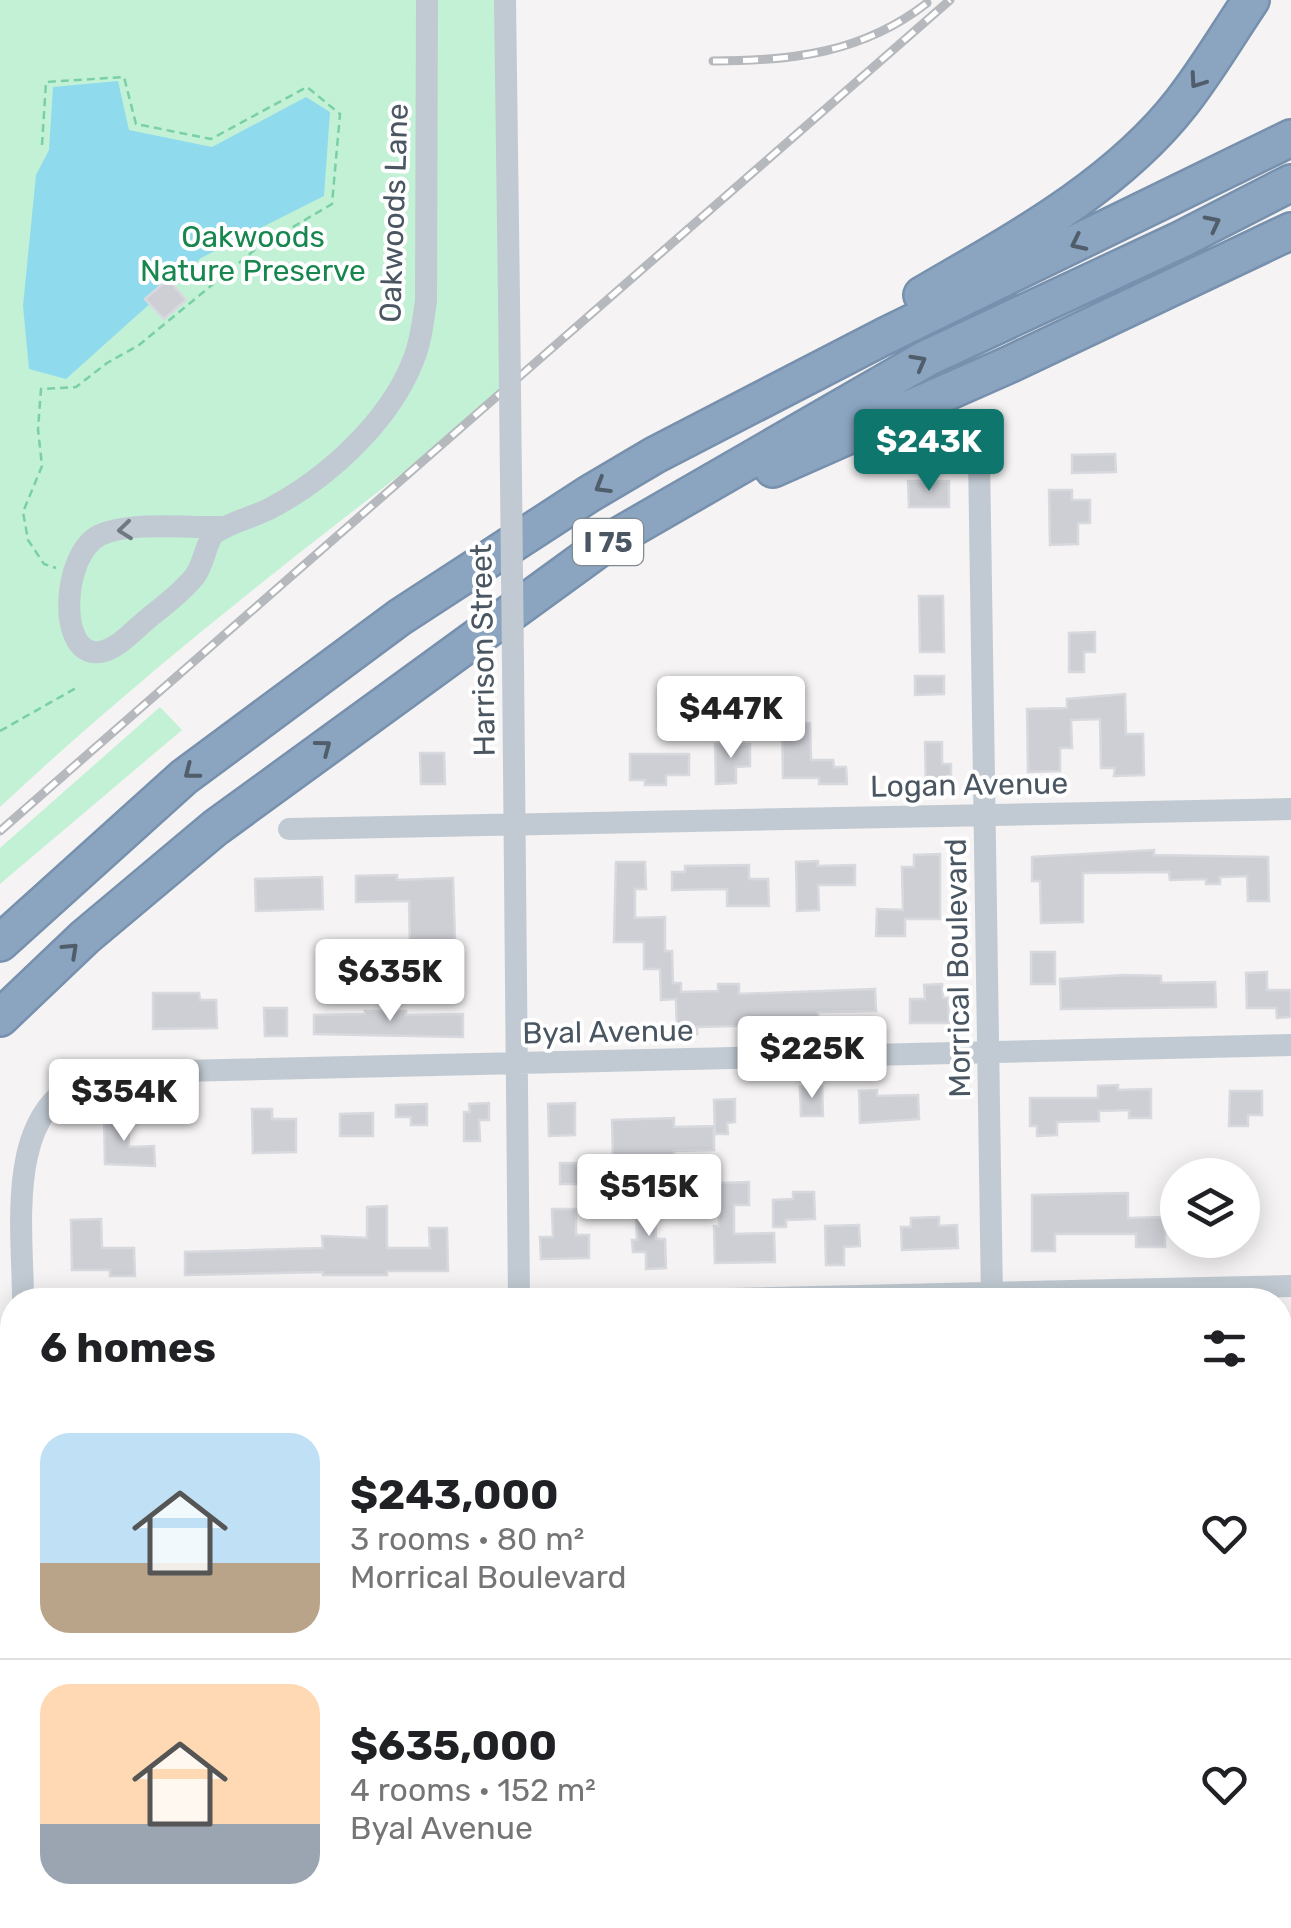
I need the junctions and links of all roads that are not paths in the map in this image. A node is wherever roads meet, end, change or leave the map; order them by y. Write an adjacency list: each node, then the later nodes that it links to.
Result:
1 (427, 0): 9 (street, Oakwoods Lane)
2 (505, 0): 13 (street, Harrison Street, bridge)
3 (1251, 0): 7 (highway, one-way to 7)
4 (1291, 138): 7 (highway, I 75, one-way to 7)
5 (1291, 183): 10 (highway, I 75, one-way to 5)
6 (1291, 230): 10 (highway)
7 (654, 455): 15 (highway, I 75, one-way to 15)
8 (978, 456): 12 (street, Morrical Boulevard)
9 (222, 527): 9 (street, one-way to 9)
10 (608, 542): 16 (highway, I 75, one-way to 10)
11 (1291, 808): 12 (street, Logan Avenue)
12 (986, 815): 13 (street, Logan Avenue); 18 (street, Morrical Boulevard)
13 (515, 823): 14 (street, Logan Avenue); 19 (street, Harrison Street)
14 (289, 829)
15 (0, 943)
16 (0, 1018)
17 (1291, 1046): 18 (street, Byal Avenue)
18 (988, 1052): 19 (street, Byal Avenue); 23 (street, Morrical Boulevard)
19 (517, 1064): 21 (street, Byal Avenue); 22 (street, Harrison Street)
20 (1291, 1286): 24 (street)
21 (23, 1288)
22 (519, 1288)
23 (992, 1288)
24 (1237, 1288)

